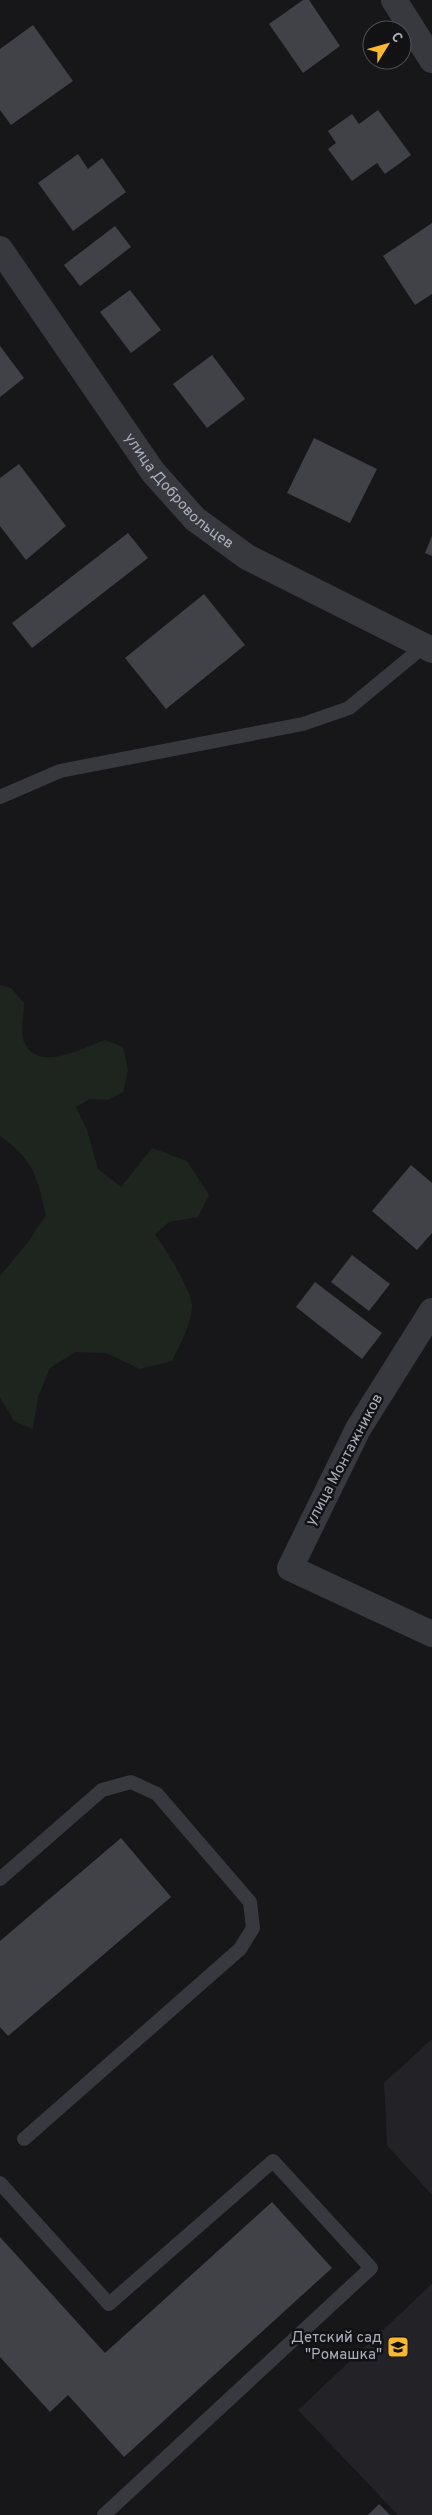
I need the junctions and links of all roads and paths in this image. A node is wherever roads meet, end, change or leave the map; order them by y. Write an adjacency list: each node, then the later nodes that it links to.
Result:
1 (394, 0): 2 (street)
2 (432, 60)
3 (0, 249): 4 (street, улица Добровольцев)
4 (428, 648): 5 (lane)
5 (0, 797)
6 (428, 1325): 7 (street, улица Монтажников)
7 (432, 1634)
8 (0, 1879): 9 (lane)
9 (24, 2139)
10 (0, 2184): 11 (lane)
11 (104, 2515)

